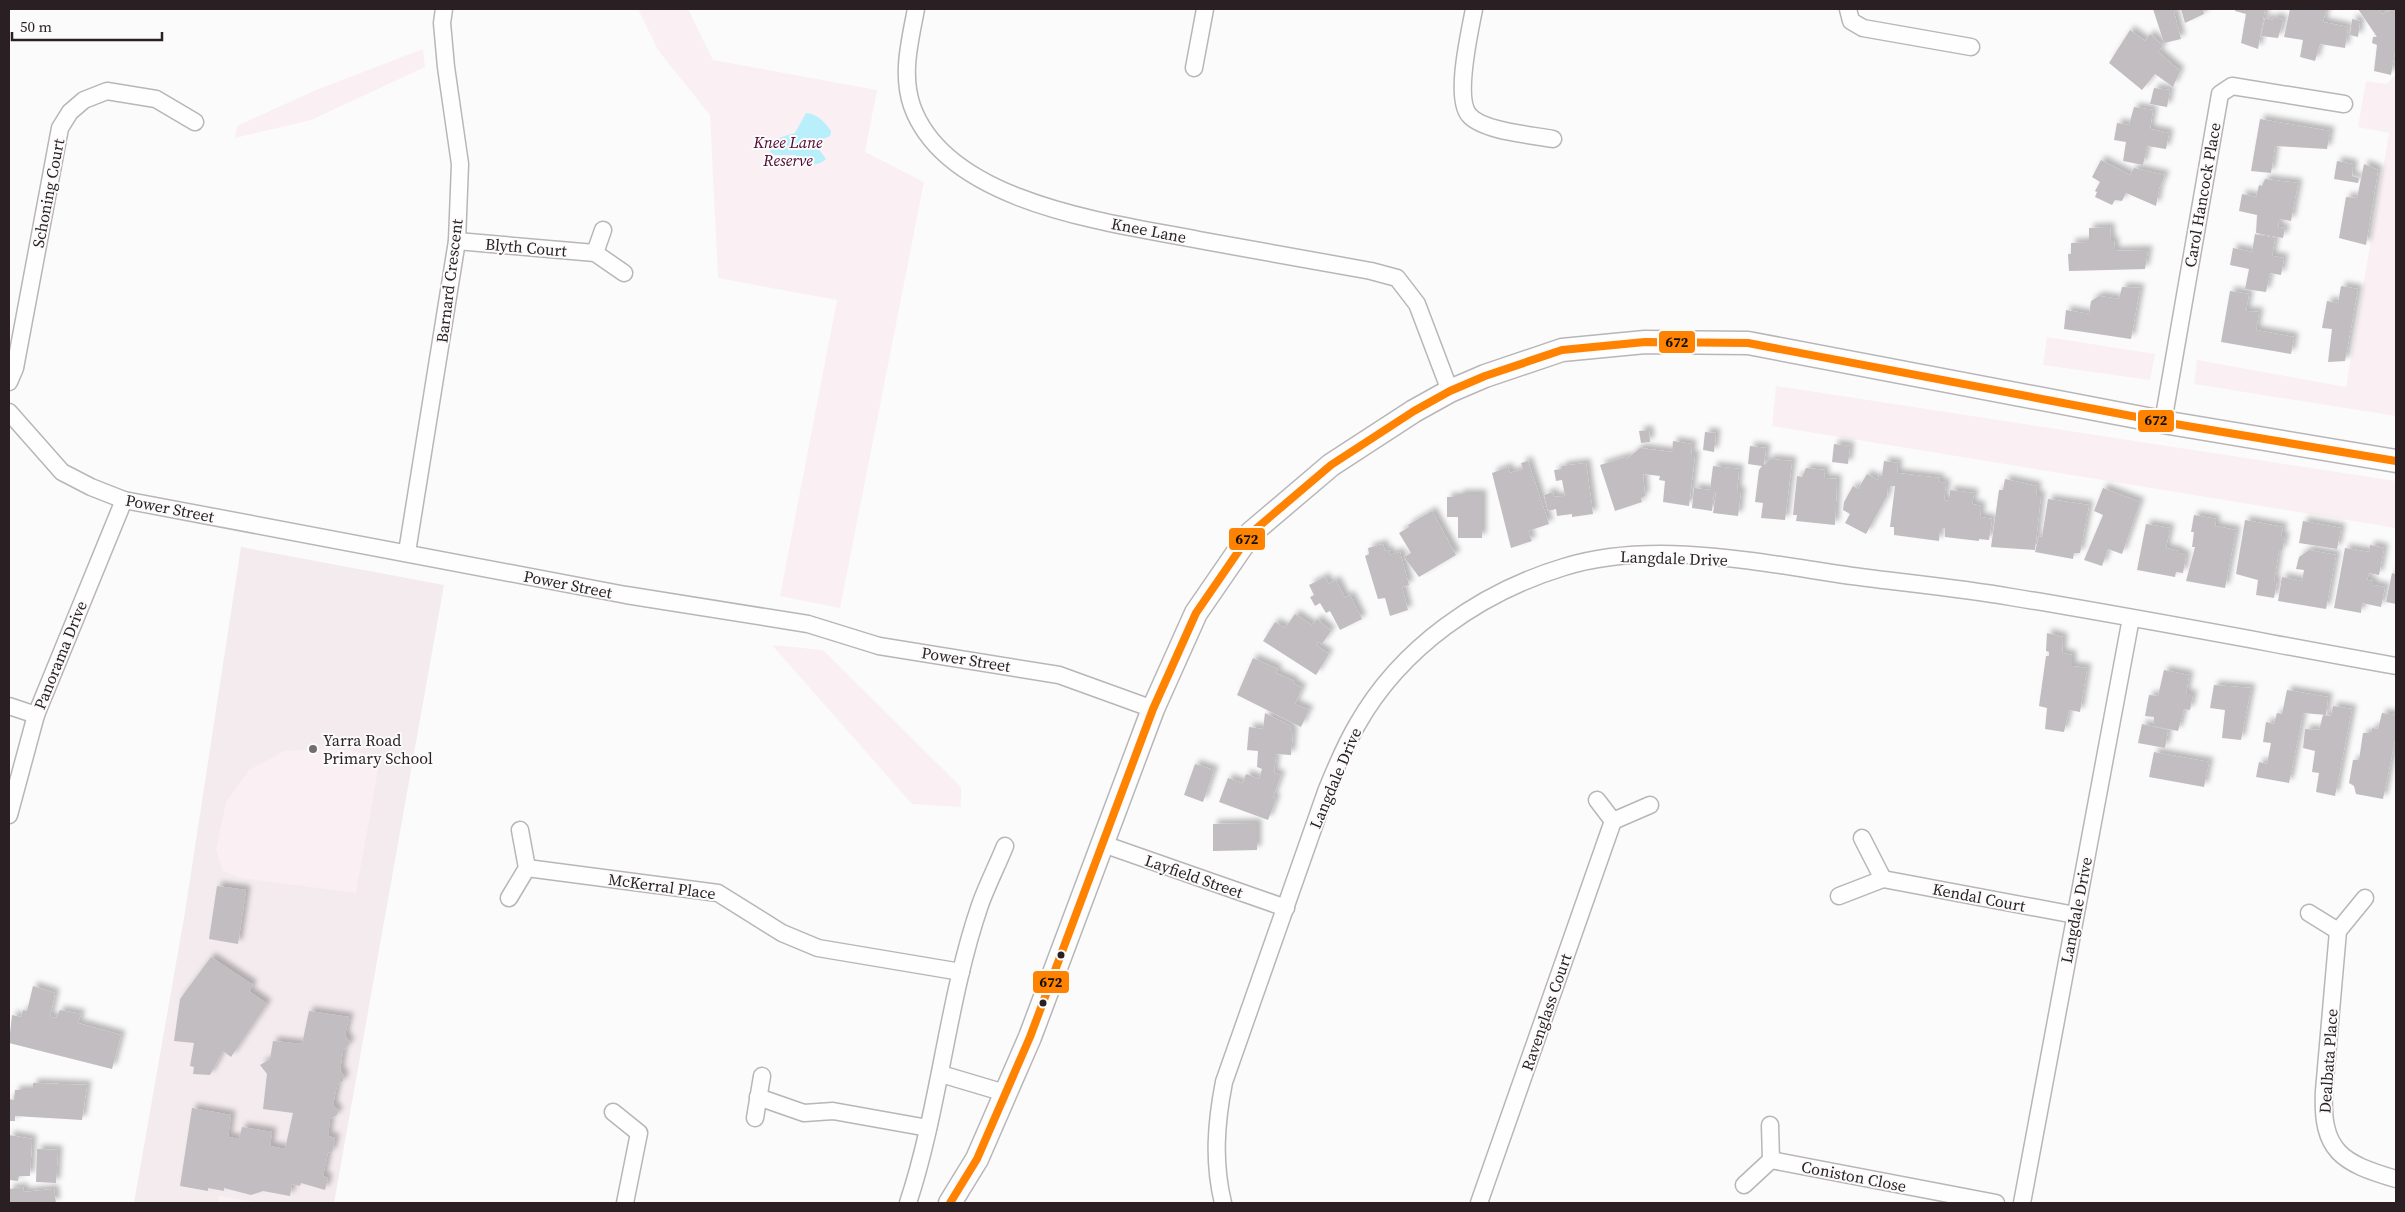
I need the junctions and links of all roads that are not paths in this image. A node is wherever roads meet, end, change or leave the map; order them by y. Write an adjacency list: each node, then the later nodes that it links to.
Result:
1 (444, 9): 12 (street, Barnard Crescent)
2 (916, 9): 16 (street, Knee Lane)
3 (1205, 9): 7 (street)
4 (1474, 9): 10 (street)
5 (1848, 9): 6 (street)
6 (1971, 47)
7 (1194, 68)
8 (2344, 104): 18 (street, Carol Hancock Place)
9 (195, 122): 15 (street, Schoning Court)
10 (1553, 139)
11 (603, 230): 13 (street)
12 (457, 241): 13 (street, Blyth Court); 21 (street, Barnard Crescent)
13 (595, 253): 14 (street)
14 (624, 274)
15 (9, 382)
16 (1450, 391): 18 (main road); 25 (main road)
17 (9, 412): 20 (street, Power Street)
18 (2162, 422): 19 (main road)
19 (2396, 461)
20 (124, 500): 21 (street, Power Street); 26 (street, Panorama Drive)
21 (407, 552): 25 (street, Power Street)
22 (2131, 618): 23 (street, Langdale Drive); 40 (street, Langdale Drive); 42 (street, Langdale Drive)
23 (2396, 666)
24 (9, 706): 26 (street)
25 (1153, 709): 33 (main road)
26 (36, 715): 29 (street, Panorama Drive)
27 (1596, 800): 30 (street)
28 (1650, 805): 30 (street)
29 (9, 815)
30 (1614, 822): 60 (street, Ravenglass Court)
31 (520, 830): 35 (street)
32 (1862, 838): 36 (street)
33 (1103, 844): 40 (street, Layfield Street); 47 (main road)
34 (1005, 846): 44 (street)
35 (527, 868): 38 (street); 44 (street, McKerral Place)
36 (1883, 879): 37 (street); 42 (street, Kendal Court)
37 (1839, 896)
38 (509, 898)
39 (2365, 898): 43 (street)
40 (1286, 908): 59 (street, Langdale Drive)
41 (2309, 913): 43 (street)
42 (2075, 915): 62 (street, Langdale Drive)
43 (2338, 932): 54 (street, Dealbata Place)
44 (962, 972): 45 (street)
45 (941, 1074): 47 (street); 52 (street)
46 (762, 1076): 48 (street)
47 (1004, 1093): 58 (main road)
48 (758, 1097): 50 (street); 52 (street)
49 (613, 1112): 56 (street)
50 (755, 1118)
51 (1770, 1125): 53 (street)
52 (928, 1128): 57 (street)
53 (1771, 1160): 55 (street); 61 (street, Coniston Close)
54 (2396, 1178)
55 (1744, 1185)
56 (625, 1203)
57 (908, 1203)
58 (950, 1203)
59 (1223, 1203)
60 (1479, 1203)
61 (1996, 1203)
62 (2022, 1203)

